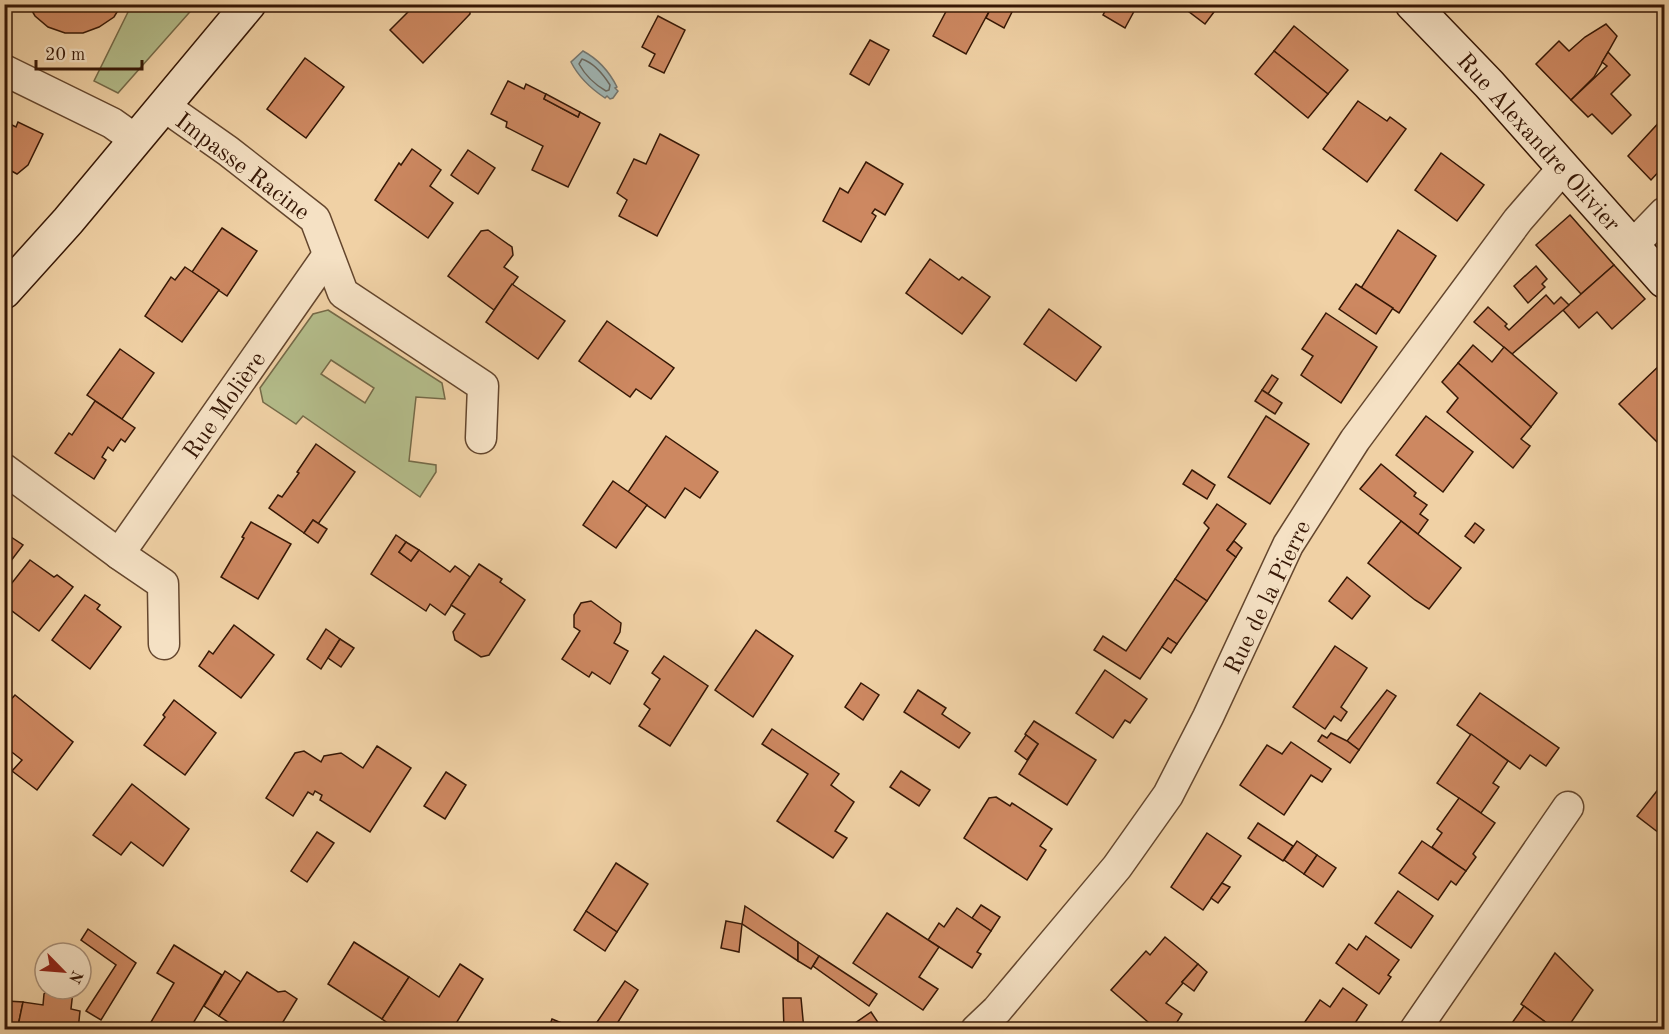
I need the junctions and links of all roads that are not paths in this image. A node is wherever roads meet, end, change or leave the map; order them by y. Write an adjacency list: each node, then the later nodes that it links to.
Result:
1 (249, 4): 4 (street)
2 (1412, 4): 6 (street, Rue Alexandre Olivier)
3 (4, 70): 5 (street)
4 (164, 106): 5 (street); 9 (street, Impasse Racine)
5 (136, 140): 11 (street)
6 (1564, 167): 8 (street, Rue Alexandre Olivier); 17 (street, Rue de la Pierre)
7 (1665, 213): 8 (street)
8 (1633, 245): 10 (street, Rue Alexandre Olivier)
9 (328, 255): 12 (street, Impasse Racine); 14 (street, Rue Molière)
10 (1665, 281)
11 (4, 292)
12 (481, 438)
13 (4, 470): 14 (street)
14 (119, 554): 15 (street)
15 (164, 644)
16 (1568, 807): 18 (street)
17 (975, 1029)
18 (1415, 1029)

